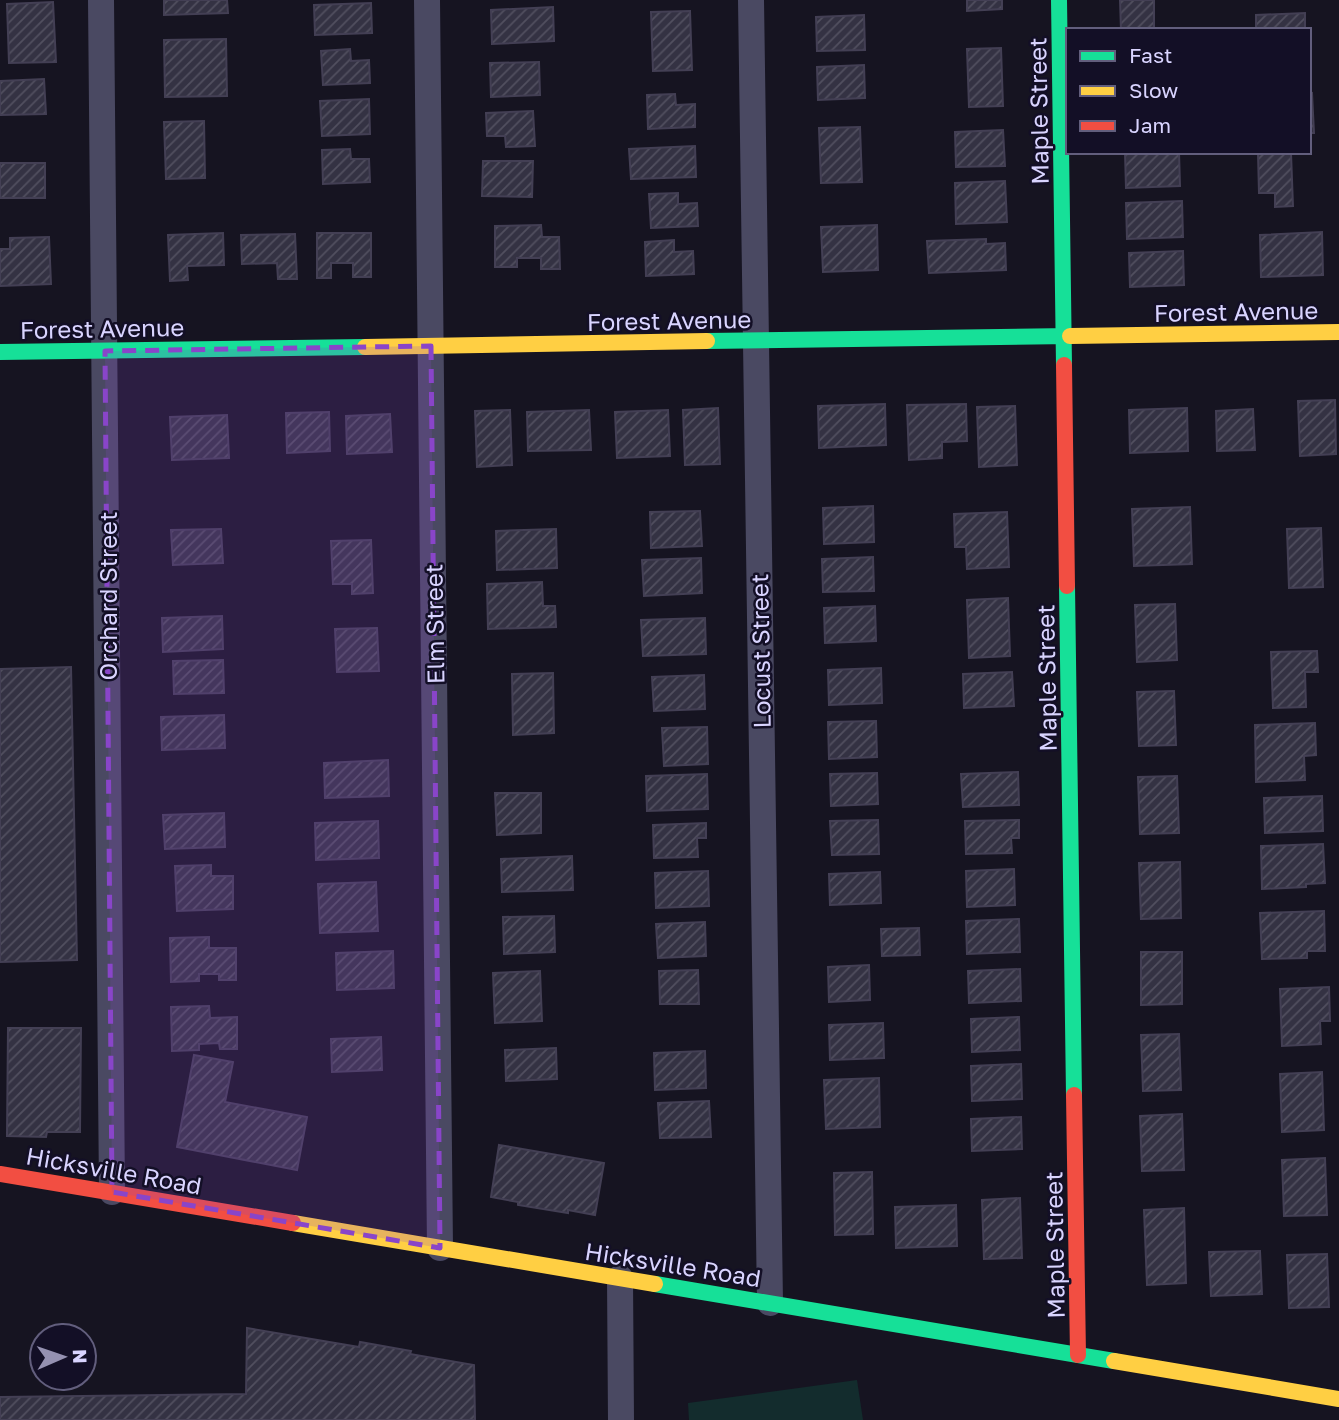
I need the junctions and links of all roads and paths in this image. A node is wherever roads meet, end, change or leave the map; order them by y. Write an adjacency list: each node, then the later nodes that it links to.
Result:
1 (101, 0): 9 (street, Orchard Street)
2 (427, 0): 8 (street, Elm Street)
3 (751, 0): 7 (street, Locust Street)
4 (1059, 0): 6 (street, Maple Street)
5 (1339, 332): 6 (street, Forest Avenue)
6 (1063, 337): 7 (street, Forest Avenue); 16 (street, Maple Street)
7 (756, 341): 8 (street, Forest Avenue); 15 (street, Locust Street)
8 (431, 346): 9 (street, Forest Avenue); 13 (street, Elm Street)
9 (105, 351): 10 (street, Forest Avenue); 12 (street, Orchard Street)
10 (0, 352)
11 (0, 1174): 12 (street, Hicksville Road)
12 (112, 1192): 13 (street, Hicksville Road)
13 (440, 1248): 14 (street, Hicksville Road)
14 (620, 1278): 15 (street, Hicksville Road); 18 (street)
15 (770, 1303): 16 (street, Hicksville Road)
16 (1078, 1355): 17 (street, Hicksville Road)
17 (1330, 1405)
18 (621, 1420)

